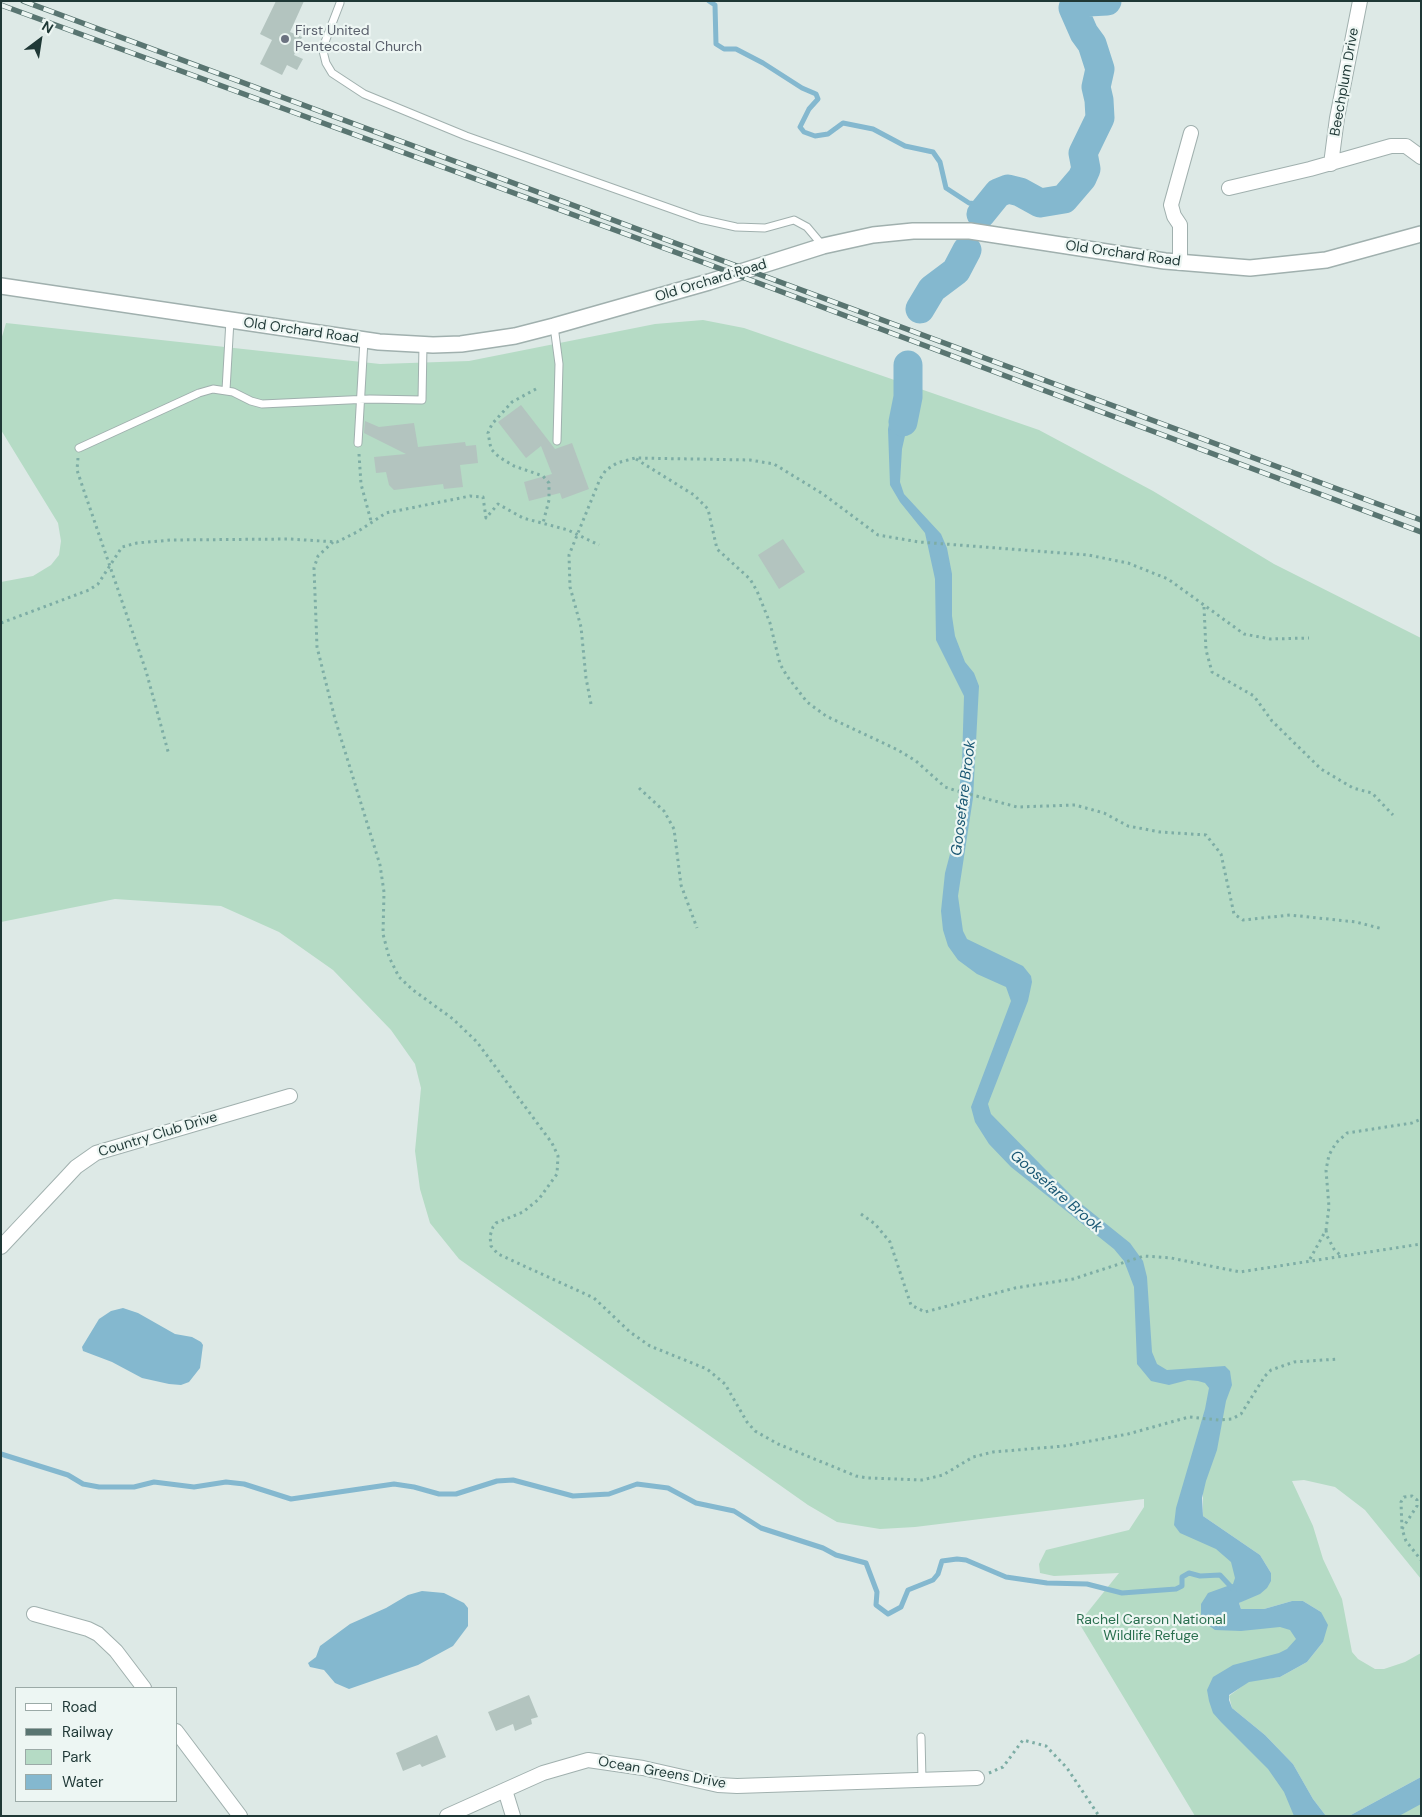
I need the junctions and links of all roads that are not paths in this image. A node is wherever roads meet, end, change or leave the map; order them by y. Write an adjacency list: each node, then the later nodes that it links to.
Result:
1 (1360, 1): 5 (street, Beechplum Drive)
2 (340, 4): 8 (lane)
3 (1191, 133): 9 (street)
4 (1421, 157): 5 (street)
5 (1331, 164): 6 (street)
6 (1229, 188)
7 (1421, 234): 9 (street, Old Orchard Road)
8 (823, 246): 9 (street, Old Orchard Road); 12 (street, Old Orchard Road)
9 (1180, 263)
10 (1, 286): 11 (street, Old Orchard Road)
11 (230, 320): 13 (street, Old Orchard Road); 15 (lane)
12 (554, 326): 14 (street, Old Orchard Road); 17 (lane)
13 (364, 340): 14 (street, Old Orchard Road); 16 (lane)
14 (423, 345): 16 (lane)
15 (226, 390): 16 (lane); 19 (lane)
16 (361, 399): 18 (lane)
17 (557, 442)
18 (358, 443)
19 (79, 448)
20 (290, 1096): 21 (street, Country Club Drive)
21 (1, 1247)
22 (34, 1614): 23 (street)
23 (143, 1687)
24 (178, 1734): 29 (street)
25 (921, 1737): 27 (lane)
26 (977, 1778): 27 (street, Ocean Greens Drive)
27 (922, 1780): 28 (street, Ocean Greens Drive)
28 (505, 1790): 30 (street, Ocean Greens Drive); 31 (street)
29 (240, 1816)
30 (447, 1816)
31 (513, 1816)

